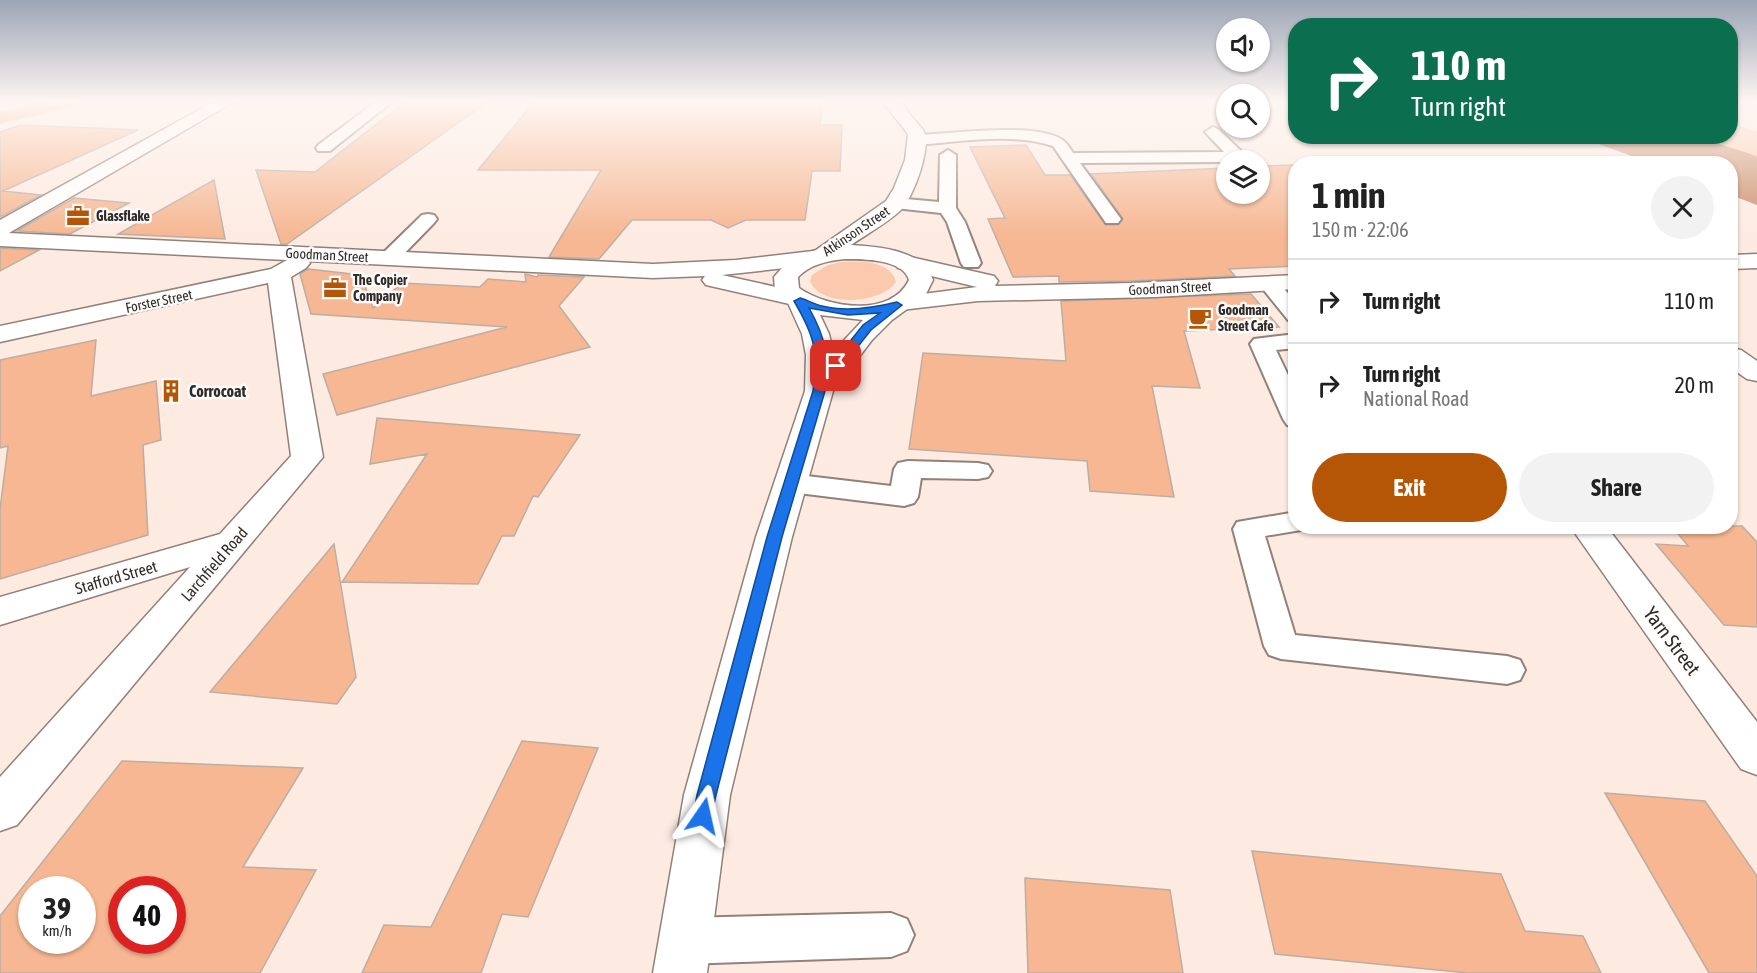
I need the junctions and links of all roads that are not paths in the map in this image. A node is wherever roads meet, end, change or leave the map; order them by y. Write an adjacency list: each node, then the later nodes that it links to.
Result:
1 (146, 146): 11 (street)
2 (915, 146): 7 (street, Atkinson Street)
3 (1060, 146): 6 (lane)
4 (1227, 146): 6 (lane)
5 (948, 155): 8 (lane)
6 (1069, 158): 10 (lane)
7 (895, 204): 8 (lane); 13 (street, Atkinson Street); 15 (street, Atkinson Street)
8 (947, 208): 19 (lane)
9 (428, 219): 16 (lane)
10 (1112, 219)
11 (0, 229)
12 (0, 239): 20 (street, Goodman Street)
13 (899, 249): 15 (street, Goodman Street); 25 (street, Goodman Street); 28 (street)
14 (313, 254): 16 (street, Goodman Street); 20 (street, Goodman Street); 22 (street, Forster Street)
15 (816, 257): 21 (street, Goodman Street); 26 (street, Atkinson Street)
16 (389, 258): 21 (street, Goodman Street)
17 (1757, 261): 18 (street)
18 (1738, 262)
19 (971, 263)
20 (187, 264): 27 (street)
21 (653, 271): 26 (street, Goodman Street)
22 (279, 274): 27 (street, Forster Street); 40 (street, Larchfield Road)
23 (1288, 283): 24 (street, Goodman Street)
24 (1269, 284): 25 (street, Goodman Street); 29 (lane)
25 (1044, 290): 28 (street, Goodman Street)
26 (797, 300): 28 (street, Goodman Street); 34 (street)
27 (156, 302): 30 (street, Forster Street)
28 (899, 304): 34 (street)
29 (1288, 306)
30 (0, 334)
31 (1288, 342): 35 (lane)
32 (1738, 361): 33 (street)
33 (1757, 373)
34 (819, 391): 37 (street)
35 (1288, 401)
36 (978, 471): 37 (lane)
37 (790, 483): 46 (street)
38 (1288, 523): 42 (lane)
39 (1593, 534): 43 (street, Yarn Street)
40 (233, 542): 41 (street, Stafford Street); 44 (street, Larchfield Road)
41 (0, 611)
42 (1507, 670)
43 (1757, 756)
44 (0, 810)
45 (891, 935): 46 (lane)
46 (682, 957)

